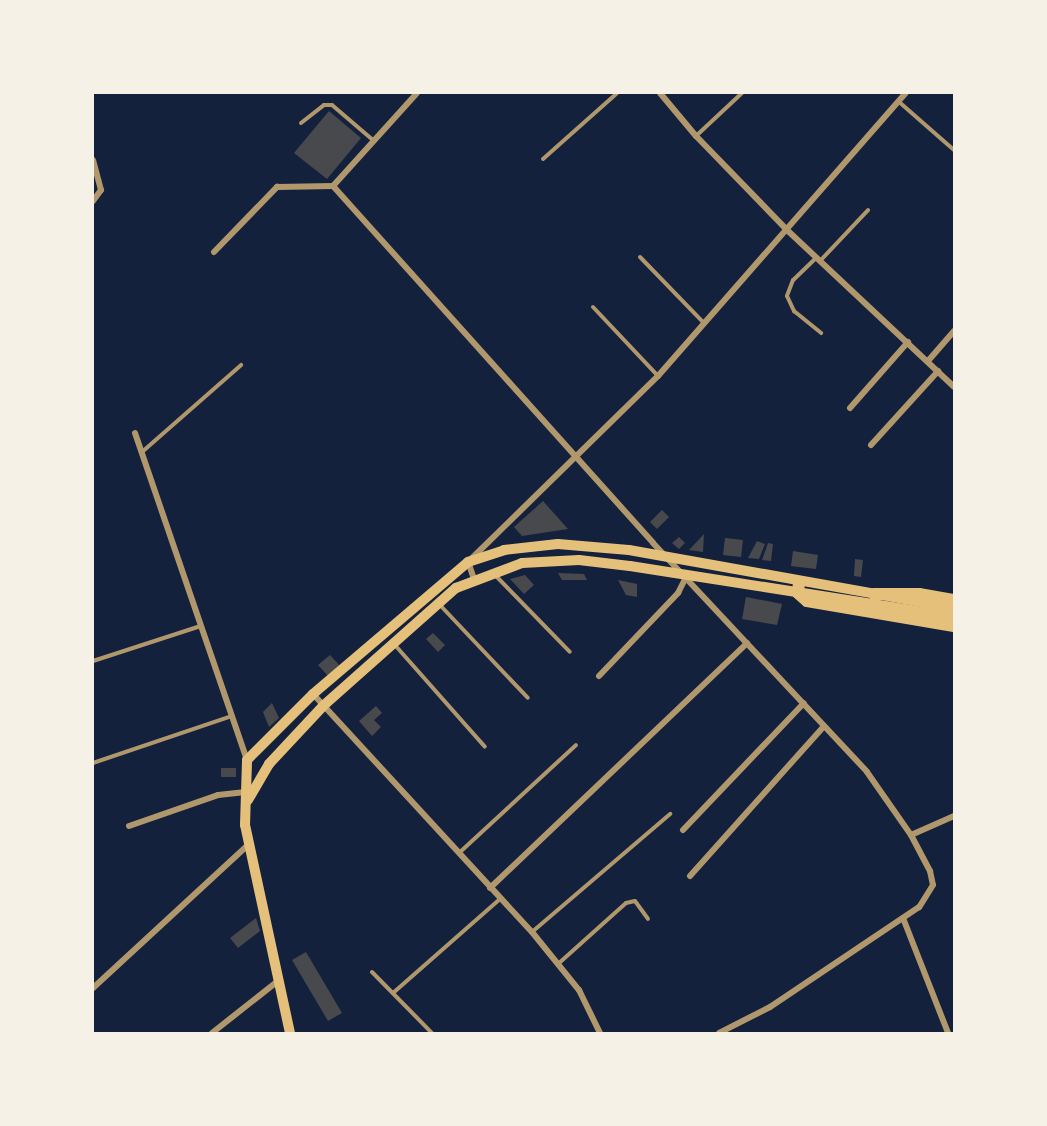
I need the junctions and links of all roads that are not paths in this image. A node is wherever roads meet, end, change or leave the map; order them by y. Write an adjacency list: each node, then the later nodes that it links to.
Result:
1 (417, 93): 8 (street)
2 (617, 93): 10 (lane)
3 (660, 93): 7 (street)
4 (742, 93): 7 (lane)
5 (902, 96): 9 (lane); 15 (street)
6 (301, 123): 8 (lane)
7 (696, 136): 15 (street)
8 (375, 141): 12 (street)
9 (954, 150)
10 (543, 159)
11 (93, 160): 13 (street)
12 (333, 186): 16 (street); 33 (street)
13 (93, 201)
14 (868, 210): 18 (lane)
15 (788, 230): 18 (street); 20 (street)
16 (214, 252)
17 (640, 257): 20 (lane)
18 (818, 260): 22 (lane); 23 (street)
19 (593, 307): 27 (lane)
20 (704, 323): 27 (street)
21 (954, 331): 24 (street)
22 (821, 333)
23 (908, 342): 24 (street); 29 (street)
24 (928, 361): 26 (street)
25 (241, 364): 32 (lane)
26 (938, 371): 28 (street); 31 (street)
27 (658, 376): 33 (street)
28 (954, 387)
29 (850, 408)
30 (135, 433): 32 (street)
31 (871, 445)
32 (142, 452): 45 (street)
33 (576, 457): 34 (street); 35 (street)
34 (668, 557): 35 (main road); 37 (street); 39 (main road)
35 (468, 562): 38 (street); 52 (main road)
36 (492, 573): 37 (main road); 38 (main road); 49 (lane)
37 (686, 577): 39 (main road); 47 (street); 51 (street)
38 (474, 579): 42 (main road)
39 (798, 588): 40 (main road); 44 (main road); 46 (main road)
40 (874, 594): 41 (main road); 43 (main road)
41 (954, 600)
42 (438, 604): 48 (main road); 53 (lane)
43 (954, 608)
44 (954, 617)
45 (201, 626): 50 (lane); 56 (street)
46 (954, 626)
47 (747, 643): 54 (street); 71 (street)
48 (393, 644): 55 (main road); 59 (lane)
49 (570, 652)
50 (93, 662)
51 (599, 676)
52 (314, 694): 55 (street); 60 (main road)
53 (528, 698)
54 (804, 703): 57 (street); 66 (street)
55 (323, 706): 62 (main road); 69 (street)
56 (233, 716): 60 (street); 61 (lane)
57 (824, 726): 67 (street); 70 (street)
58 (576, 746): 69 (lane)
59 (485, 747)
60 (247, 760): 62 (main road)
61 (93, 763)
62 (246, 798): 65 (street); 68 (main road)
63 (670, 814): 75 (lane)
64 (954, 816): 67 (street)
65 (129, 826)
66 (683, 830)
67 (911, 835): 73 (street)
68 (249, 844): 78 (main road); 79 (street)
69 (457, 855): 71 (street)
70 (690, 876)
71 (490, 888): 72 (street)
72 (500, 898): 75 (street); 80 (lane)
73 (903, 918): 85 (street); 86 (street)
74 (648, 920): 76 (lane)
75 (532, 932): 76 (street)
76 (558, 964): 84 (street)
77 (372, 972): 80 (lane)
78 (279, 980): 81 (street); 82 (main road)
79 (93, 988)
80 (393, 993): 83 (lane)
81 (212, 1033)
82 (290, 1033)
83 (432, 1033)
84 (600, 1033)
85 (719, 1033)
86 (948, 1033)

